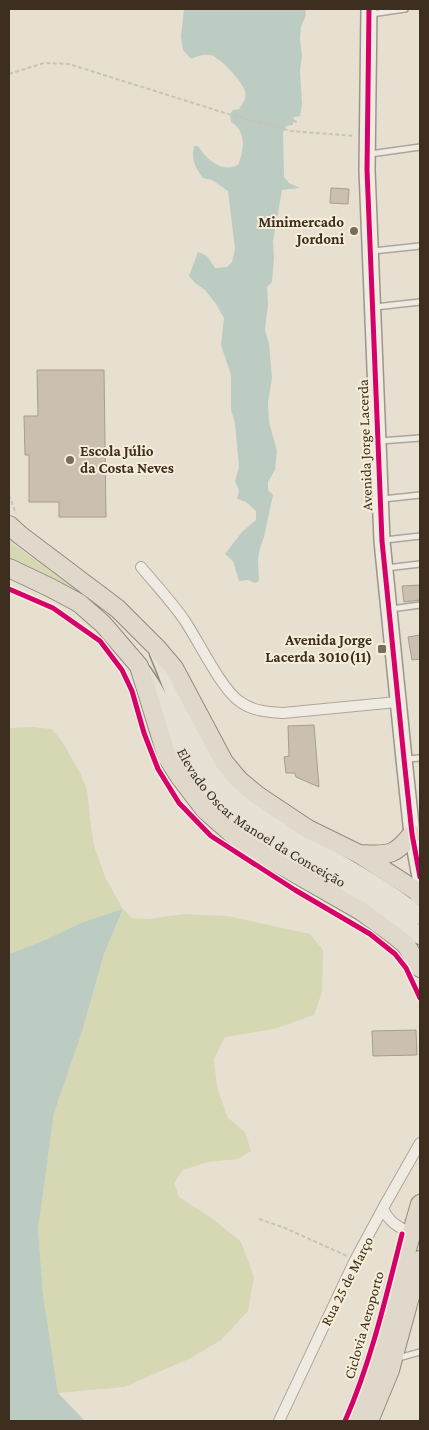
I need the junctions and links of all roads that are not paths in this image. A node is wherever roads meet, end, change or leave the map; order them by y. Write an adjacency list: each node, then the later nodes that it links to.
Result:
1 (405, 9): 2 (lane)
2 (368, 11): 4 (main road, Avenida Jorge Lacerda)
3 (420, 147): 4 (lane)
4 (367, 154): 6 (main road, Avenida Jorge Lacerda)
5 (420, 246): 6 (lane)
6 (370, 251): 8 (main road, Avenida Jorge Lacerda)
7 (420, 302): 8 (lane)
8 (372, 308): 10 (main road, Avenida Jorge Lacerda)
9 (420, 438): 10 (lane)
10 (377, 442): 12 (main road, Avenida Jorge Lacerda)
11 (420, 495): 12 (lane)
12 (380, 499): 15 (main road, Avenida Jorge Lacerda)
13 (13, 522): 22 (highway)
14 (420, 536): 15 (lane)
15 (382, 541): 19 (main road, Avenida Jorge Lacerda)
16 (420, 564): 19 (lane)
17 (141, 567): 24 (street)
18 (9, 568): 23 (highway)
19 (384, 568): 21 (main road, Avenida Jorge Lacerda)
20 (420, 605): 21 (lane)
21 (388, 609): 24 (main road, Avenida Jorge Lacerda)
22 (156, 648): 27 (main road, Elevado Oscar Manoel da Conceição); 29 (highway)
23 (138, 666): 27 (main road, Elevado Oscar Manoel da Conceição); 34 (highway)
24 (397, 702): 26 (main road, Avenida Jorge Lacerda)
25 (420, 758): 26 (lane)
26 (404, 759): 28 (main road, Avenida Jorge Lacerda)
27 (195, 760): 32 (main road, Elevado Oscar Manoel da Conceição); 33 (main road, Elevado Oscar Manoel da Conceição)
28 (415, 836): 29 (highway); 30 (main road, Avenida Jorge Lacerda)
29 (360, 854): 31 (highway)
30 (420, 877)
31 (420, 896)
32 (420, 916)
33 (420, 936)
34 (418, 963)
35 (420, 1143): 37 (street, Rua 25 de Março)
36 (420, 1204): 40 (highway)
37 (383, 1208): 38 (street); 39 (street, Rua 25 de Março)
38 (393, 1223): 39 (street); 40 (street)
39 (372, 1230): 44 (street, Rua 25 de Março)
40 (412, 1234): 45 (highway)
41 (420, 1260): 43 (highway)
42 (420, 1352): 43 (lane)
43 (394, 1356): 46 (highway)
44 (279, 1421)
45 (353, 1421)
46 (369, 1421)

